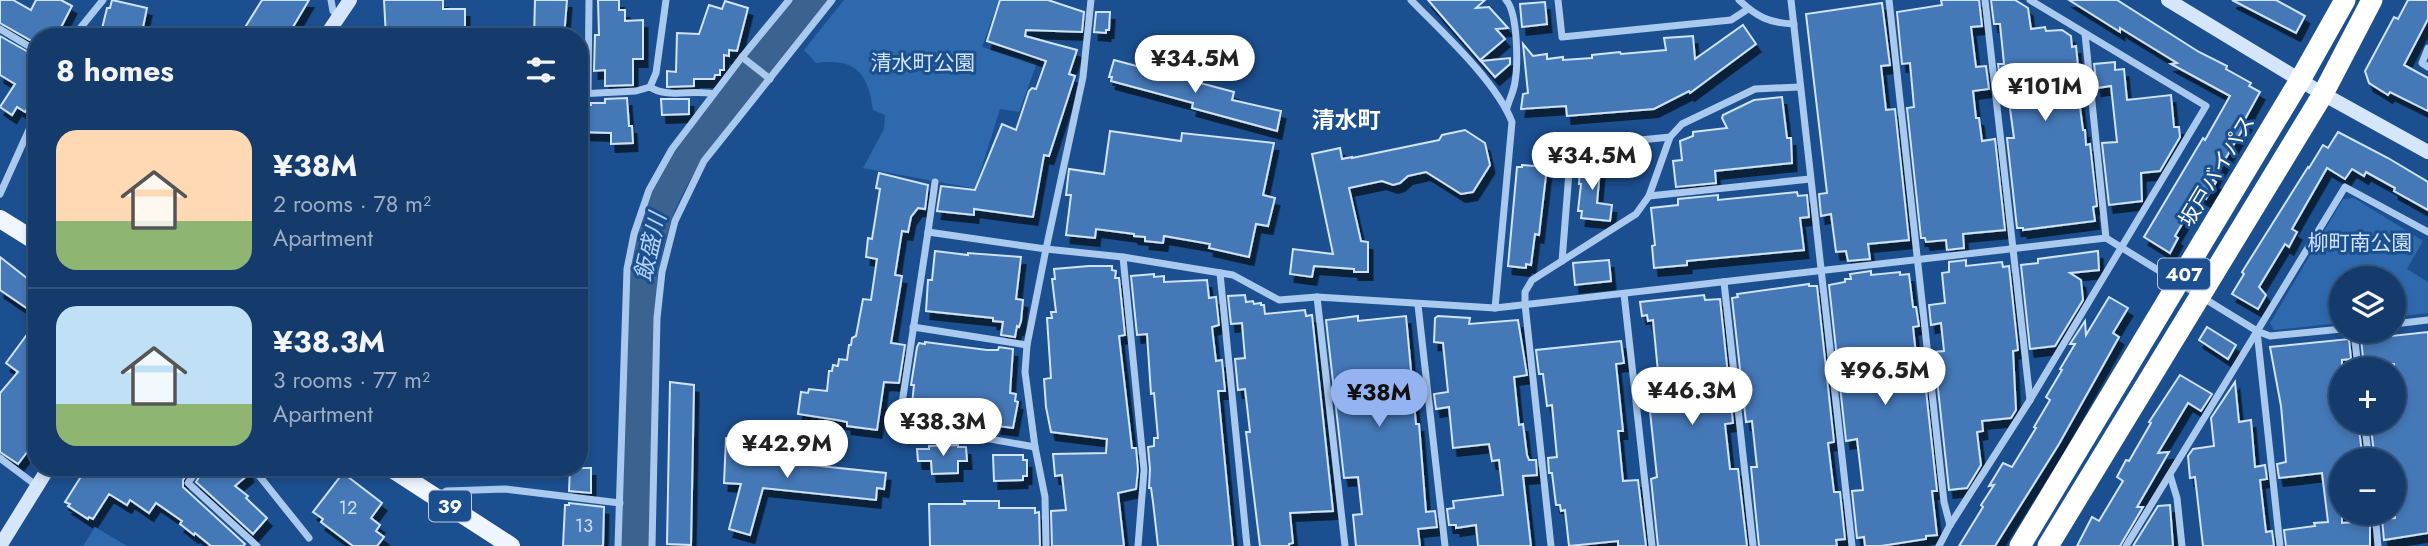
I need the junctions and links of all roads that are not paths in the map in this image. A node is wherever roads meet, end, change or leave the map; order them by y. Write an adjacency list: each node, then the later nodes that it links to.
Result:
1 (103, 0): 23 (street)
2 (331, 0): 21 (street)
3 (350, 0): 21 (street)
4 (589, 0): 35 (street)
5 (666, 0): 33 (street)
6 (789, 0): 29 (street)
7 (832, 0): 31 (street)
8 (1091, 0): 51 (street)
9 (1411, 0): 38 (street)
10 (1558, 0): 20 (street)
11 (1739, 0): 20 (street)
12 (1791, 0): 22 (street)
13 (1889, 0): 55 (street)
14 (1985, 0): 52 (street)
15 (2030, 0): 26 (street)
16 (2168, 0): 32 (street)
17 (2345, 0): 32 (highway, 坂戸バイパス / 407)
18 (2372, 0): 37 (highway, 407)
19 (1509, 2): 38 (street)
20 (1748, 9): 22 (street)
21 (339, 17): 24 (street)
22 (1794, 24): 34 (street)
23 (80, 28)
24 (332, 28)
25 (0, 29): 27 (street)
26 (2085, 34): 50 (street); 53 (street)
27 (28, 46)
28 (2428, 48): 30 (street)
29 (744, 59): 31 (street); 36 (street)
30 (2428, 66)
31 (768, 77): 91 (street)
32 (2300, 80): 37 (street); 60 (highway, 坂戸バイパス / 407)
33 (650, 87): 35 (street); 36 (street)
34 (1799, 87): 40 (street); 42 (street)
35 (589, 93)
36 (713, 94): 83 (street)
37 (2323, 94): 41 (street); 62 (highway, 407)
38 (1507, 108): 66 (street)
39 (28, 132): 44 (street)
40 (1670, 137): 45 (street); 56 (street)
41 (2428, 152)
42 (1810, 179): 45 (street); 58 (street)
43 (934, 183): 47 (street)
44 (0, 194)
45 (1649, 196): 56 (street)
46 (0, 219): 49 (main road)
47 (928, 232): 51 (street); 69 (street)
48 (2428, 232): 71 (street)
49 (28, 236)
50 (2106, 238): 52 (street); 53 (street)
51 (1045, 249): 54 (street); 72 (street)
52 (2013, 249): 55 (street); 73 (street)
53 (2122, 249): 60 (street); 73 (street)
54 (1123, 257): 57 (street); 93 (street)
55 (1919, 260): 58 (street); 84 (street)
56 (1562, 261): 65 (street)
57 (1220, 272): 63 (street); 94 (street)
58 (1821, 272): 59 (street); 100 (street)
59 (1724, 282): 61 (street); 99 (street)
60 (2179, 283): 62 (street); 102 (highway, 坂戸バイパス / 407)
61 (1624, 294): 65 (street); 98 (street)
62 (2199, 296): 71 (street); 103 (highway, 407)
63 (1317, 297): 64 (street); 95 (street)
64 (1418, 304): 66 (street); 96 (street)
65 (1525, 304): 66 (street); 97 (street)
66 (1495, 307)
67 (2428, 320): 68 (street)
68 (2406, 323)
69 (913, 327): 72 (street); 74 (street)
70 (2329, 330): 71 (street)
71 (2257, 331): 76 (street); 106 (street)
72 (1027, 345): 74 (street)
73 (2030, 400): 84 (street)
74 (1035, 447): 92 (street)
75 (0, 458): 81 (street)
76 (2170, 475): 104 (street); 105 (street)
77 (43, 476): 81 (street)
78 (193, 476): 88 (street)
79 (259, 476): 86 (street)
80 (405, 476): 82 (main road, 39)
81 (37, 486): 87 (street)
82 (440, 500): 83 (street); 89 (main road, 39)
83 (620, 503): 90 (street)
84 (1950, 525): 101 (street)
85 (2376, 525): 107 (street)
86 (309, 538)
87 (0, 546)
88 (257, 546)
89 (510, 546)
90 (618, 546)
91 (652, 546)
92 (1046, 546)
93 (1138, 546)
94 (1247, 546)
95 (1345, 546)
96 (1445, 546)
97 (1551, 546)
98 (1652, 546)
99 (1753, 546)
100 (1852, 546)
101 (1939, 546)
102 (2020, 546)
103 (2048, 546)
104 (2126, 546)
105 (2182, 546)
106 (2280, 546)
107 (2378, 546)

